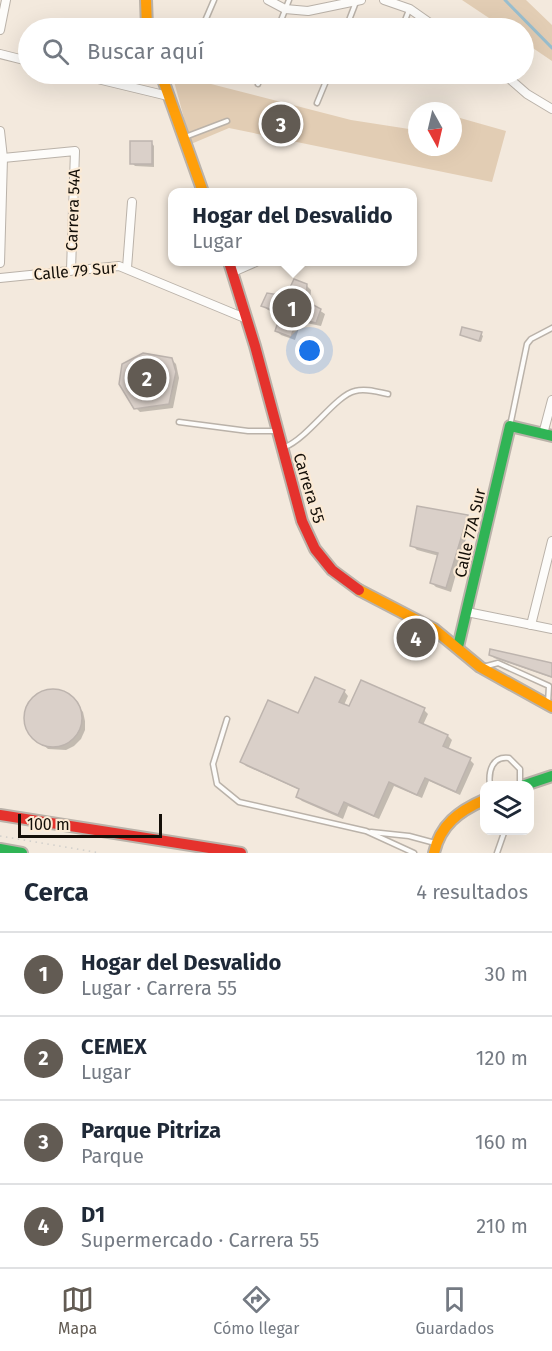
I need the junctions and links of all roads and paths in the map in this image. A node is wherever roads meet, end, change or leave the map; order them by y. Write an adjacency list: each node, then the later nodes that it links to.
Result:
1 (6, 0): 16 (street)
2 (146, 0): 10 (street)
3 (214, 0): 11 (lane)
4 (268, 0): 8 (street)
5 (288, 0): 8 (lane)
6 (384, 0): 9 (street)
7 (359, 1): 8 (street); 13 (lane)
8 (285, 9): 12 (lane)
9 (410, 9): 14 (lane); 15 (street)
10 (146, 18)
11 (206, 18)
12 (282, 18)
13 (351, 18)
14 (406, 18)
15 (422, 18)
16 (0, 30)
17 (0, 54): 18 (street)
18 (18, 58)
19 (118, 84): 23 (street)
20 (164, 84): 23 (street)
21 (325, 84): 24 (lane)
22 (516, 84): 25 (street)
23 (168, 96): 28 (street)
24 (317, 103)
25 (552, 109)
26 (227, 121): 28 (lane)
27 (0, 131): 29 (street)
28 (184, 137): 30 (street)
29 (3, 158): 32 (street); 35 (street, Carrera 54A)
30 (202, 188)
31 (132, 202): 34 (street)
32 (0, 263)
33 (231, 267): 37 (street, Carrera 55)
34 (127, 268): 35 (street, Calle 79 Sur); 37 (street, Calle 79 Sur)
35 (71, 270): 36 (street, Calle 79 Sur)
36 (0, 278)
37 (247, 319): 43 (street, Carrera 55)
38 (552, 328): 42 (lane)
39 (388, 394): 45 (lane)
40 (552, 399): 44 (street)
41 (179, 422): 43 (lane)
42 (510, 426): 44 (street); 47 (street, Calle 77A Sur)
43 (277, 431): 45 (street, Carrera 55)
44 (548, 435)
45 (281, 449): 50 (street, Carrera 55)
46 (552, 541): 48 (street)
47 (467, 612): 48 (street); 50 (street, Calle 77A Sur)
48 (531, 625): 49 (street)
49 (552, 629)
50 (458, 647): 51 (street, Carrera 55)
51 (480, 667): 52 (street, Carrera 55); 52 (lane)
52 (550, 706)
53 (227, 720): 60 (lane)
54 (552, 776): 57 (street)
55 (490, 781): 56 (lane)
56 (521, 781)
57 (534, 782)
58 (480, 802): 64 (street)
59 (0, 816): 67 (street)
60 (366, 831): 64 (lane); 68 (lane)
61 (504, 835): 69 (lane)
62 (0, 836): 66 (path)
63 (0, 849): 65 (street)
64 (436, 850)
65 (22, 853)
66 (100, 853)
67 (241, 853)
68 (414, 853)
69 (497, 853)

